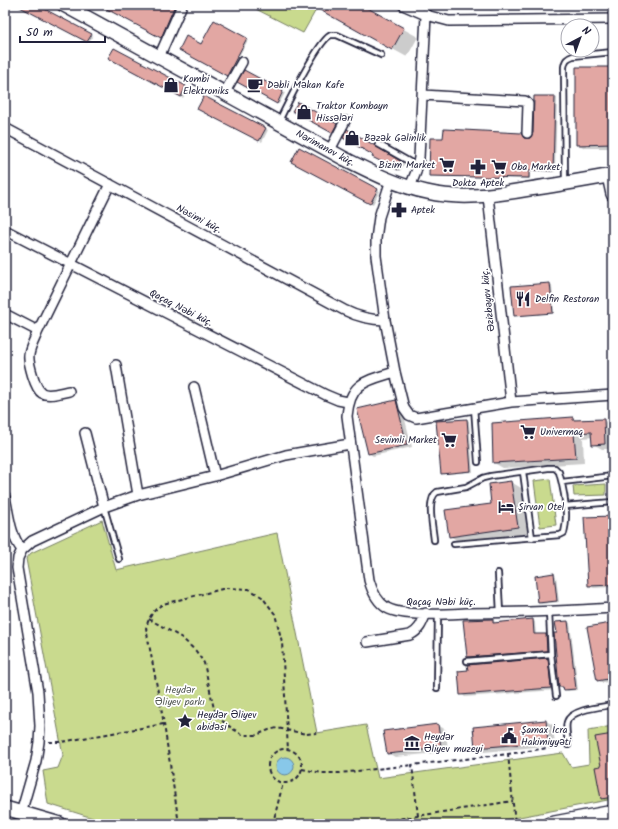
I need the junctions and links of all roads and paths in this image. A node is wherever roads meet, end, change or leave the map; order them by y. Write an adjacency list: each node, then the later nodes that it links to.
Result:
1 (182, 5): 8 (street)
2 (403, 5): 5 (street)
3 (426, 5): 5 (lane)
4 (70, 6): 8 (main road, Nərimanov küç.)
5 (426, 15): 6 (street); 12 (street)
6 (613, 19)
7 (613, 52): 23 (lane)
8 (159, 56): 11 (main road, Nərimanov küç.)
9 (381, 56): 14 (lane)
10 (242, 62): 11 (street)
11 (225, 92): 14 (main road, Nərimanov küç.)
12 (423, 95): 16 (street); 19 (street)
13 (345, 121): 18 (street)
14 (279, 122): 18 (main road, Nərimanov küç.)
15 (5, 128): 22 (street, Nəsimi küç.)
16 (527, 132)
17 (378, 144): 19 (lane)
18 (330, 150): 21 (main road, Nərimanov küç.)
19 (418, 166): 24 (street)
20 (611, 176): 23 (main road, Nərimanov küç.); 25 (main road)
21 (391, 180): 24 (main road, Nərimanov küç.); 30 (street)
22 (110, 184): 28 (street); 30 (street, Nəsimi küç.)
23 (565, 184): 26 (main road, Nərimanov küç.)
24 (410, 187): 26 (main road, Nərimanov küç.)
25 (613, 194)
26 (488, 196): 38 (street, Əzizbəyov küç.)
27 (5, 230): 28 (street, Qaçaq Nəbi küç.)
28 (70, 264): 31 (street); 37 (street, Qaçaq Nəbi küç.)
29 (5, 314): 31 (street)
30 (385, 320): 33 (street)
31 (38, 331): 35 (street)
32 (116, 365): 47 (street)
33 (395, 372): 37 (street); 39 (street)
34 (194, 387): 44 (street)
35 (70, 391)
36 (613, 395): 38 (street)
37 (348, 402): 41 (street, Qaçaq Nəbi küç.)
38 (511, 402): 39 (street)
39 (474, 407): 42 (lane)
40 (85, 433): 50 (street)
41 (350, 444): 44 (street); 60 (street, Qaçaq Nəbi küç.)
42 (478, 462)
43 (523, 472): 46 (lane); 52 (lane); 53 (lane)
44 (215, 476): 47 (street)
45 (613, 476): 46 (lane)
46 (562, 482): 51 (lane)
47 (138, 495): 50 (street)
48 (5, 497): 55 (street)
49 (613, 502): 51 (lane)
50 (104, 506): 55 (street); 56 (lane)
51 (565, 506): 52 (lane)
52 (532, 538): 54 (lane)
53 (434, 540)
54 (454, 544)
55 (22, 550): 73 (street)
56 (119, 559)
57 (498, 573): 61 (lane)
58 (613, 608): 59 (street, Qaçaq Nəbi küç.)
59 (549, 612): 61 (street, Qaçaq Nəbi küç.); 65 (lane)
60 (426, 613): 62 (street, Qaçaq Nəbi küç.); 64 (street)
61 (500, 613): 62 (street, Qaçaq Nəbi küç.)
62 (438, 614): 67 (lane)
63 (149, 619): 70 (path); 71 (path); 71 (path)
64 (366, 642)
65 (551, 654): 66 (lane); 68 (lane)
66 (467, 661)
67 (437, 688)
68 (556, 696)
69 (613, 705): 74 (lane)
70 (164, 724): 73 (path); 88 (path)
71 (287, 730): 72 (path); 75 (path)
72 (317, 733)
73 (39, 742): 82 (street)
74 (568, 745): 76 (path)
75 (288, 750): 78 (path); 79 (path)
76 (508, 754): 77 (path); 80 (path)
77 (412, 765): 78 (path); 84 (path)
78 (302, 769): 79 (path)
79 (283, 783): 89 (path)
80 (513, 801): 84 (path); 91 (path)
81 (5, 808): 82 (main road)
82 (20, 812): 87 (main road)
83 (613, 812): 92 (main road)
84 (418, 816): 90 (path)
85 (5, 823): 86 (main road)
86 (9, 824)
87 (60, 824)
88 (179, 824)
89 (274, 824)
90 (366, 824)
91 (516, 824)
92 (549, 824)

